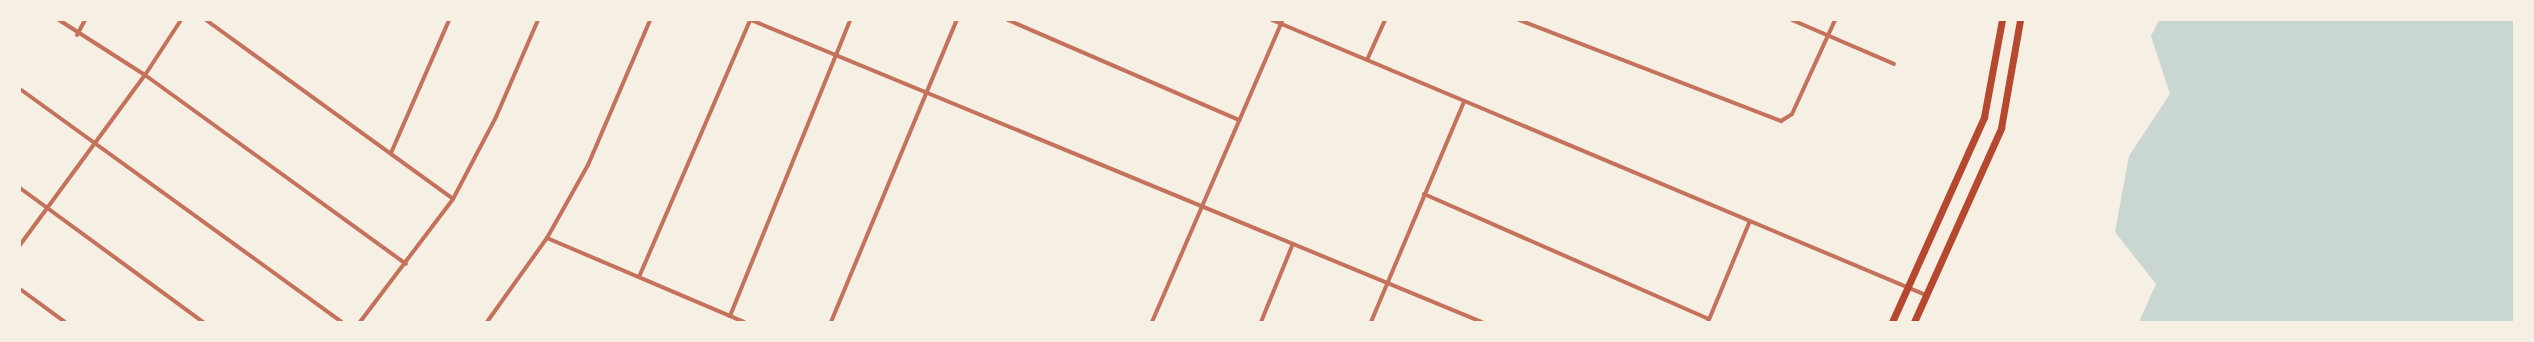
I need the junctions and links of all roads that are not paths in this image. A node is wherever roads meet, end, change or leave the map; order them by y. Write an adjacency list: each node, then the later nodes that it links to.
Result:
1 (58, 20): 20 (street)
2 (85, 20): 20 (street)
3 (181, 20): 25 (street)
4 (206, 20): 31 (street)
5 (449, 20): 31 (street)
6 (538, 20): 34 (street)
7 (650, 20): 38 (street)
8 (750, 20): 22 (street); 42 (street)
9 (850, 20): 22 (street)
10 (956, 20): 27 (street)
11 (1008, 20): 29 (street)
12 (1272, 20): 19 (street)
13 (1385, 20): 23 (street)
14 (1520, 20): 21 (street)
15 (1792, 20): 21 (street)
16 (1835, 20): 21 (street)
17 (2002, 20): 44 (main road)
18 (2020, 20): 46 (main road)
19 (1282, 22): 23 (street); 29 (street)
20 (77, 35): 25 (street)
21 (1829, 35): 24 (street)
22 (836, 53): 27 (street); 47 (street)
23 (1367, 60): 28 (street)
24 (1894, 64)
25 (146, 75): 30 (street); 41 (street)
26 (20, 89): 30 (street)
27 (925, 90): 36 (street); 55 (street)
28 (1464, 102): 33 (street); 37 (street)
29 (1239, 120): 36 (street)
30 (97, 141): 35 (street); 51 (street)
31 (391, 153): 34 (street)
32 (20, 188): 35 (street)
33 (1424, 194): 43 (street); 48 (street)
34 (453, 199): 41 (street)
35 (48, 208): 39 (street); 50 (street)
36 (1201, 209): 40 (street); 56 (street)
37 (1749, 223): 44 (street); 48 (street)
38 (547, 238): 42 (street); 53 (street)
39 (20, 245)
40 (1292, 246): 43 (street); 57 (street)
41 (406, 264): 52 (street)
42 (639, 277): 47 (street)
43 (1387, 283): 58 (street); 59 (street)
44 (1908, 287): 46 (street); 60 (main road)
45 (20, 289): 49 (street)
46 (1926, 295): 61 (main road)
47 (730, 316): 54 (street)
48 (1709, 320)
49 (65, 322)
50 (203, 322)
51 (342, 322)
52 (360, 322)
53 (487, 322)
54 (744, 322)
55 (831, 322)
56 (1152, 322)
57 (1261, 322)
58 (1371, 322)
59 (1482, 322)
60 (1892, 322)
61 (1914, 322)

